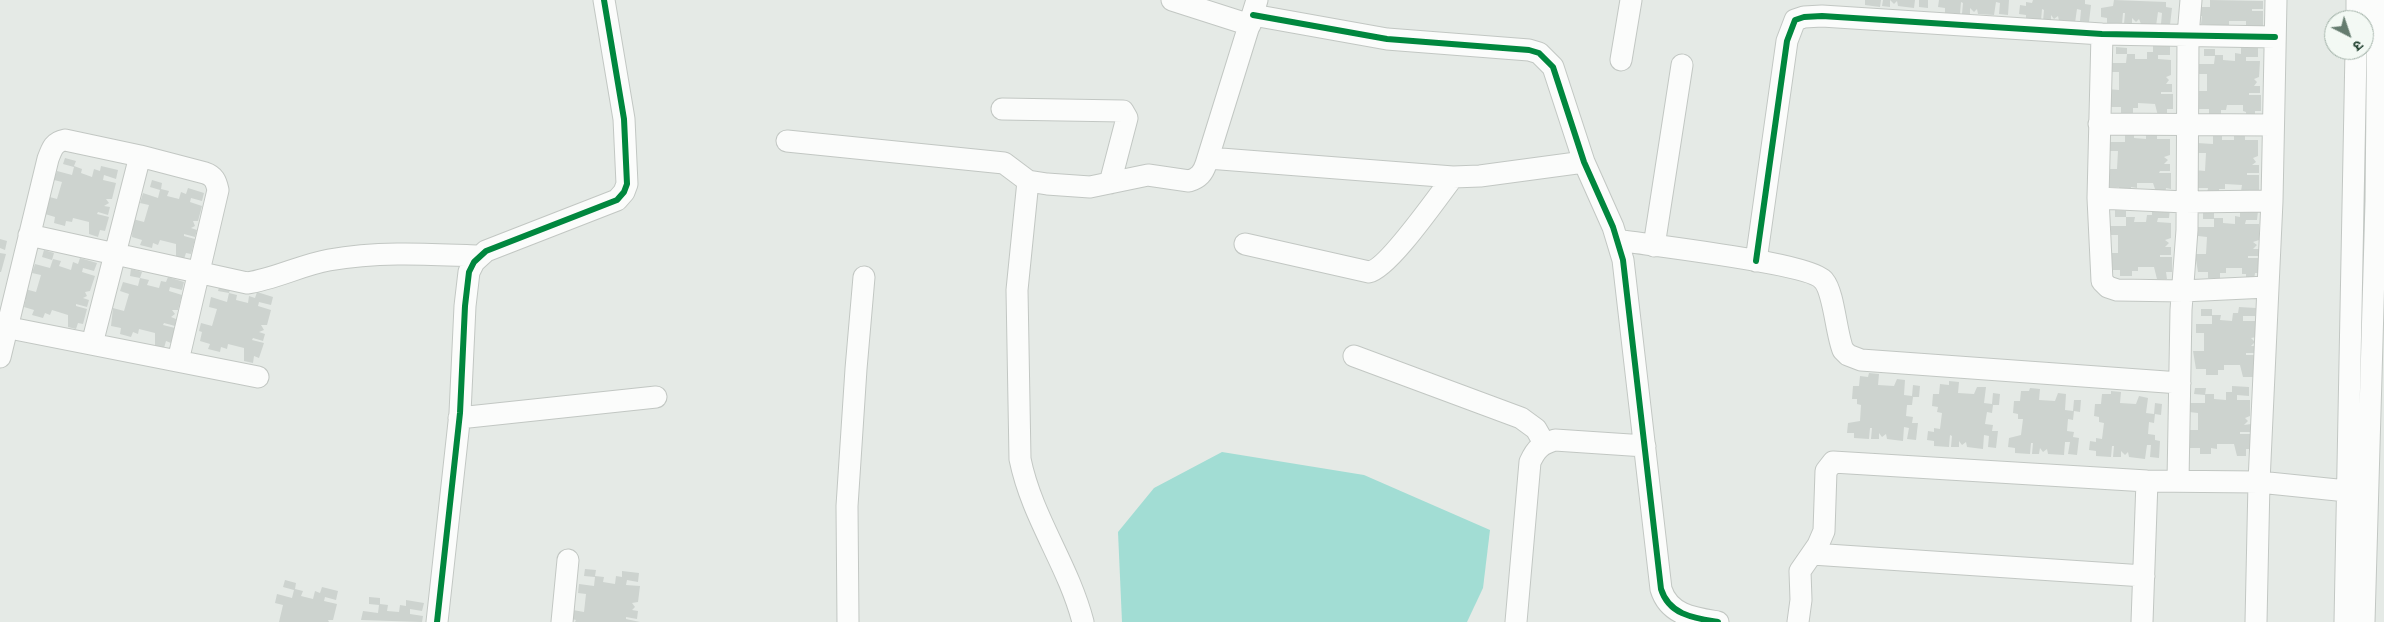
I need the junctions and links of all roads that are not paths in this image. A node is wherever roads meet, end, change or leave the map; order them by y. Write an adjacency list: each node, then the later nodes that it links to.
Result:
1 (604, 0): 35 (street)
2 (1172, 0): 7 (street)
3 (1631, 0): 11 (street)
4 (2190, 0): 9 (street)
5 (2276, 0): 10 (street)
6 (2378, 0): 29 (street)
7 (1253, 14): 20 (street); 21 (street)
8 (2102, 34): 9 (street); 16 (street); 36 (street)
9 (2188, 36): 10 (street); 15 (street)
10 (2275, 37): 17 (street)
11 (1621, 60)
12 (2356, 60): 28 (street)
13 (1682, 65): 33 (street)
14 (1002, 109): 24 (street)
15 (2187, 123): 16 (street); 17 (street); 27 (street)
16 (2099, 124): 25 (street)
17 (2273, 125): 26 (street)
18 (786, 141): 23 (street)
19 (140, 156): 30 (street); 34 (street); 37 (street)
20 (1208, 158): 22 (street); 24 (street)
21 (1584, 162): 22 (street); 31 (street)
22 (1453, 177): 32 (street)
23 (1028, 181): 24 (street); 63 (street)
24 (1110, 183)
25 (2098, 198): 27 (street); 40 (street)
26 (2272, 201): 27 (street); 39 (street)
27 (2185, 202): 40 (street)
28 (2352, 220): 29 (street); 55 (street)
29 (2375, 220): 58 (street)
30 (29, 235): 34 (street); 41 (street)
31 (1617, 240): 33 (street); 51 (street)
32 (1245, 244)
33 (1654, 246): 36 (street)
34 (114, 253): 37 (street); 42 (street)
35 (479, 256): 37 (street); 49 (street)
36 (1756, 261): 47 (street)
37 (197, 273): 45 (street)
38 (864, 277): 62 (street)
39 (2267, 287): 40 (street); 54 (street)
40 (2183, 291): 47 (street)
41 (3, 327): 42 (street); 44 (street)
42 (92, 344): 45 (street)
43 (1354, 356): 50 (street)
44 (0, 357)
45 (178, 361): 46 (street)
46 (258, 377)
47 (2180, 382): 53 (street)
48 (656, 397): 49 (street)
49 (459, 418): 60 (street)
50 (1544, 443): 51 (street); 64 (street)
51 (1645, 446): 65 (street)
52 (2147, 481): 53 (street); 56 (street); 59 (street)
53 (2178, 481): 54 (street)
54 (2258, 482): 55 (street); 68 (street)
55 (2347, 491): 58 (street)
56 (1812, 554): 59 (street); 66 (street)
57 (568, 560): 61 (street)
58 (2365, 567): 69 (street); 70 (street)
59 (2144, 576): 67 (street)
60 (437, 622)
61 (562, 622)
62 (848, 622)
63 (1083, 622)
64 (1516, 622)
65 (1718, 622)
66 (1798, 622)
67 (2142, 622)
68 (2256, 622)
69 (2345, 622)
70 (2364, 622)

